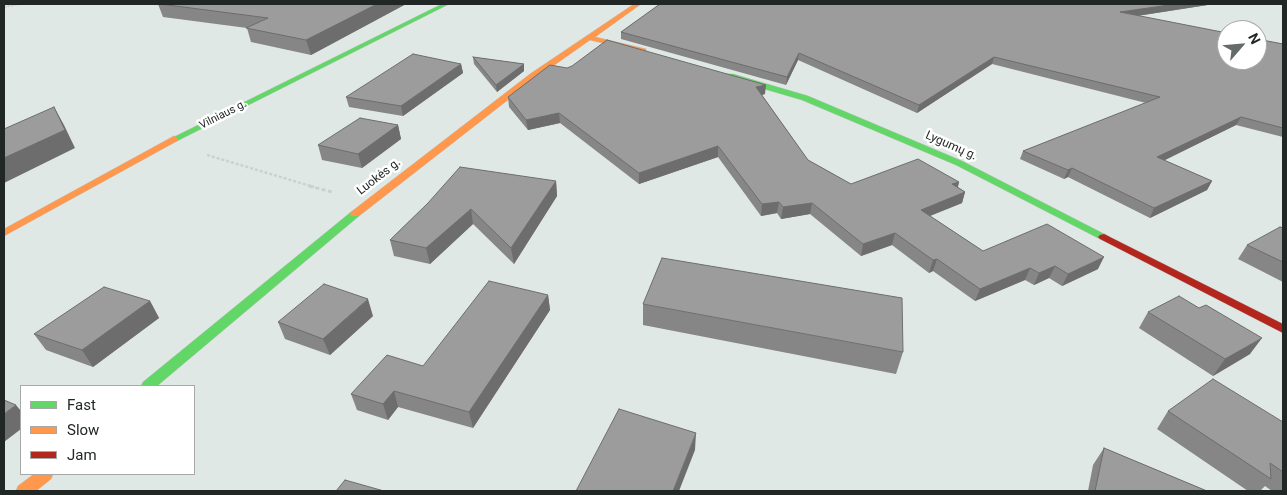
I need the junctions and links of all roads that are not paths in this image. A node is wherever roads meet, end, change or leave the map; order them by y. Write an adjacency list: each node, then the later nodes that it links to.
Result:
1 (446, 4): 6 (street, Vilniaus g.)
2 (638, 4): 3 (street, Luokės g.)
3 (588, 37): 4 (street); 8 (street, Luokės g.)
4 (654, 54)
5 (720, 73): 7 (street, Lygumų g.)
6 (4, 233)
7 (1283, 329)
8 (149, 385)
9 (44, 475): 10 (street)
10 (24, 491)

